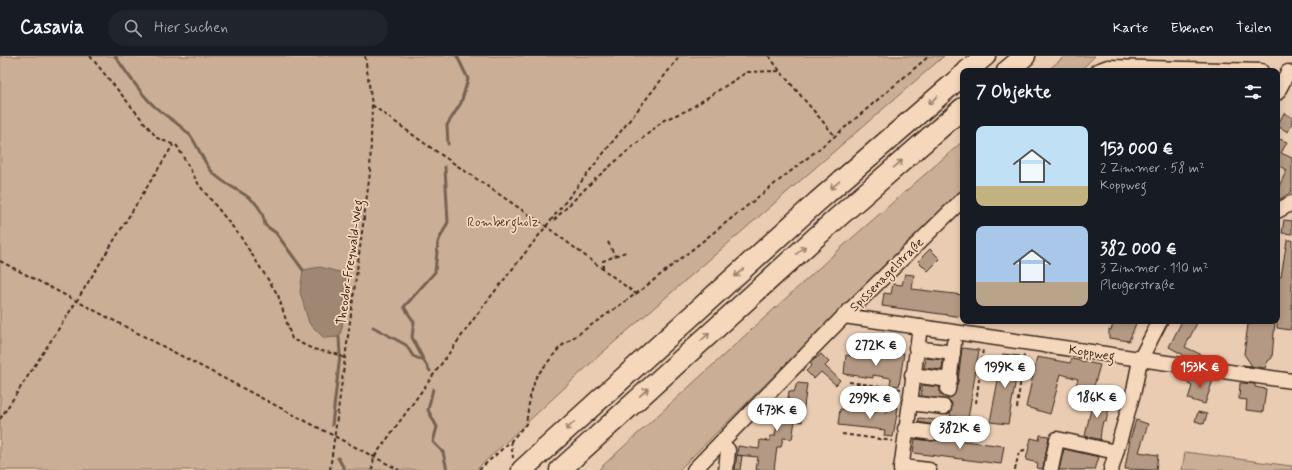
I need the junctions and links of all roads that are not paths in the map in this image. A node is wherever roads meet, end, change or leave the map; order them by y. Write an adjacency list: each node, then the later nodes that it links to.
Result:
1 (985, 56): 3 (highway)
2 (1025, 56): 4 (highway)
3 (971, 68)
4 (1011, 68)
5 (1105, 68): 6 (street)
6 (1146, 68)
7 (1287, 72): 9 (street)
8 (960, 78): 27 (highway, one-way to 27)
9 (1280, 87)
10 (960, 111): 30 (highway, one-way to 10)
11 (960, 202): 14 (street, Spissenagelstraße)
12 (1292, 202): 13 (street)
13 (1280, 209)
14 (844, 316): 16 (street, Koppweg); 25 (street, Spissenagelstraße)
15 (1158, 324): 18 (street)
16 (920, 327): 17 (street); 18 (street, Koppweg)
17 (916, 348): 19 (street); 19 (street)
18 (1140, 360): 20 (street, Koppweg); 26 (street)
19 (912, 375): 21 (street)
20 (1292, 381)
21 (909, 396): 22 (street); 24 (street)
22 (944, 407)
23 (933, 433): 24 (street)
24 (905, 436): 28 (street)
25 (721, 443): 31 (street, Spissenagelstraße); 32 (street)
26 (1116, 452): 29 (street); 34 (street)
27 (518, 466)
28 (901, 468): 33 (street)
29 (1051, 469)
30 (560, 470)
31 (694, 470)
32 (726, 470)
33 (925, 470)
34 (1111, 470)

